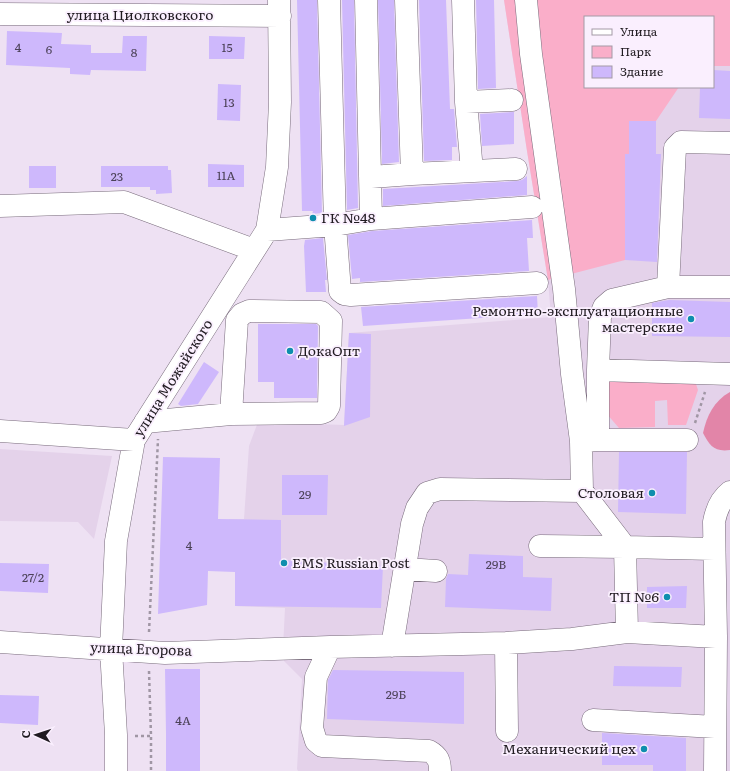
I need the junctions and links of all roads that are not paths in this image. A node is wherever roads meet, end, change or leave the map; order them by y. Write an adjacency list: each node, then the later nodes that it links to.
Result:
1 (329, 0): 18 (street)
2 (366, 0): 14 (street)
3 (406, 0): 13 (street)
4 (463, 0): 9 (street)
5 (526, 0): 29 (street)
6 (280, 8): 7 (street, улица Циолковского); 19 (street, улица Можайского)
7 (0, 14)
8 (512, 100): 9 (street)
9 (466, 102): 12 (street)
10 (730, 143): 22 (street)
11 (516, 169): 12 (street)
12 (472, 171): 13 (street)
13 (412, 174): 14 (street)
14 (371, 177): 17 (street)
15 (0, 206): 20 (street)
16 (532, 207): 17 (street)
17 (372, 219): 18 (street)
18 (335, 225): 19 (street); 21 (street)
19 (267, 230): 20 (street, улица Можайского)
20 (254, 250): 27 (street, улица Можайского)
21 (537, 283)
22 (668, 286): 23 (street); 24 (street)
23 (730, 287)
24 (598, 370): 25 (street); 29 (street)
25 (730, 374)
26 (231, 414): 26 (street); 27 (street)
27 (146, 428): 28 (street); 44 (street, улица Можайского)
28 (0, 431)
29 (589, 440): 30 (street); 31 (street)
30 (687, 440)
31 (582, 491): 34 (street); 36 (street)
32 (730, 492): 35 (street)
33 (540, 546): 34 (street)
34 (625, 547): 35 (street); 38 (street)
35 (714, 549): 39 (street)
36 (405, 569): 37 (street); 42 (street)
37 (436, 571)
38 (627, 632): 39 (street, улица Егорова); 41 (street, улица Егорова)
39 (716, 637): 46 (street)
40 (0, 642): 44 (street, улица Егорова)
41 (506, 643): 42 (street, улица Егорова); 47 (street)
42 (392, 646): 43 (street, улица Егорова)
43 (330, 647): 44 (street, улица Егорова); 49 (street)
44 (111, 649): 48 (street, улица Можайского)
45 (593, 720): 46 (street)
46 (715, 727): 50 (street)
47 (507, 731)
48 (116, 771)
49 (440, 771)
50 (715, 771)

